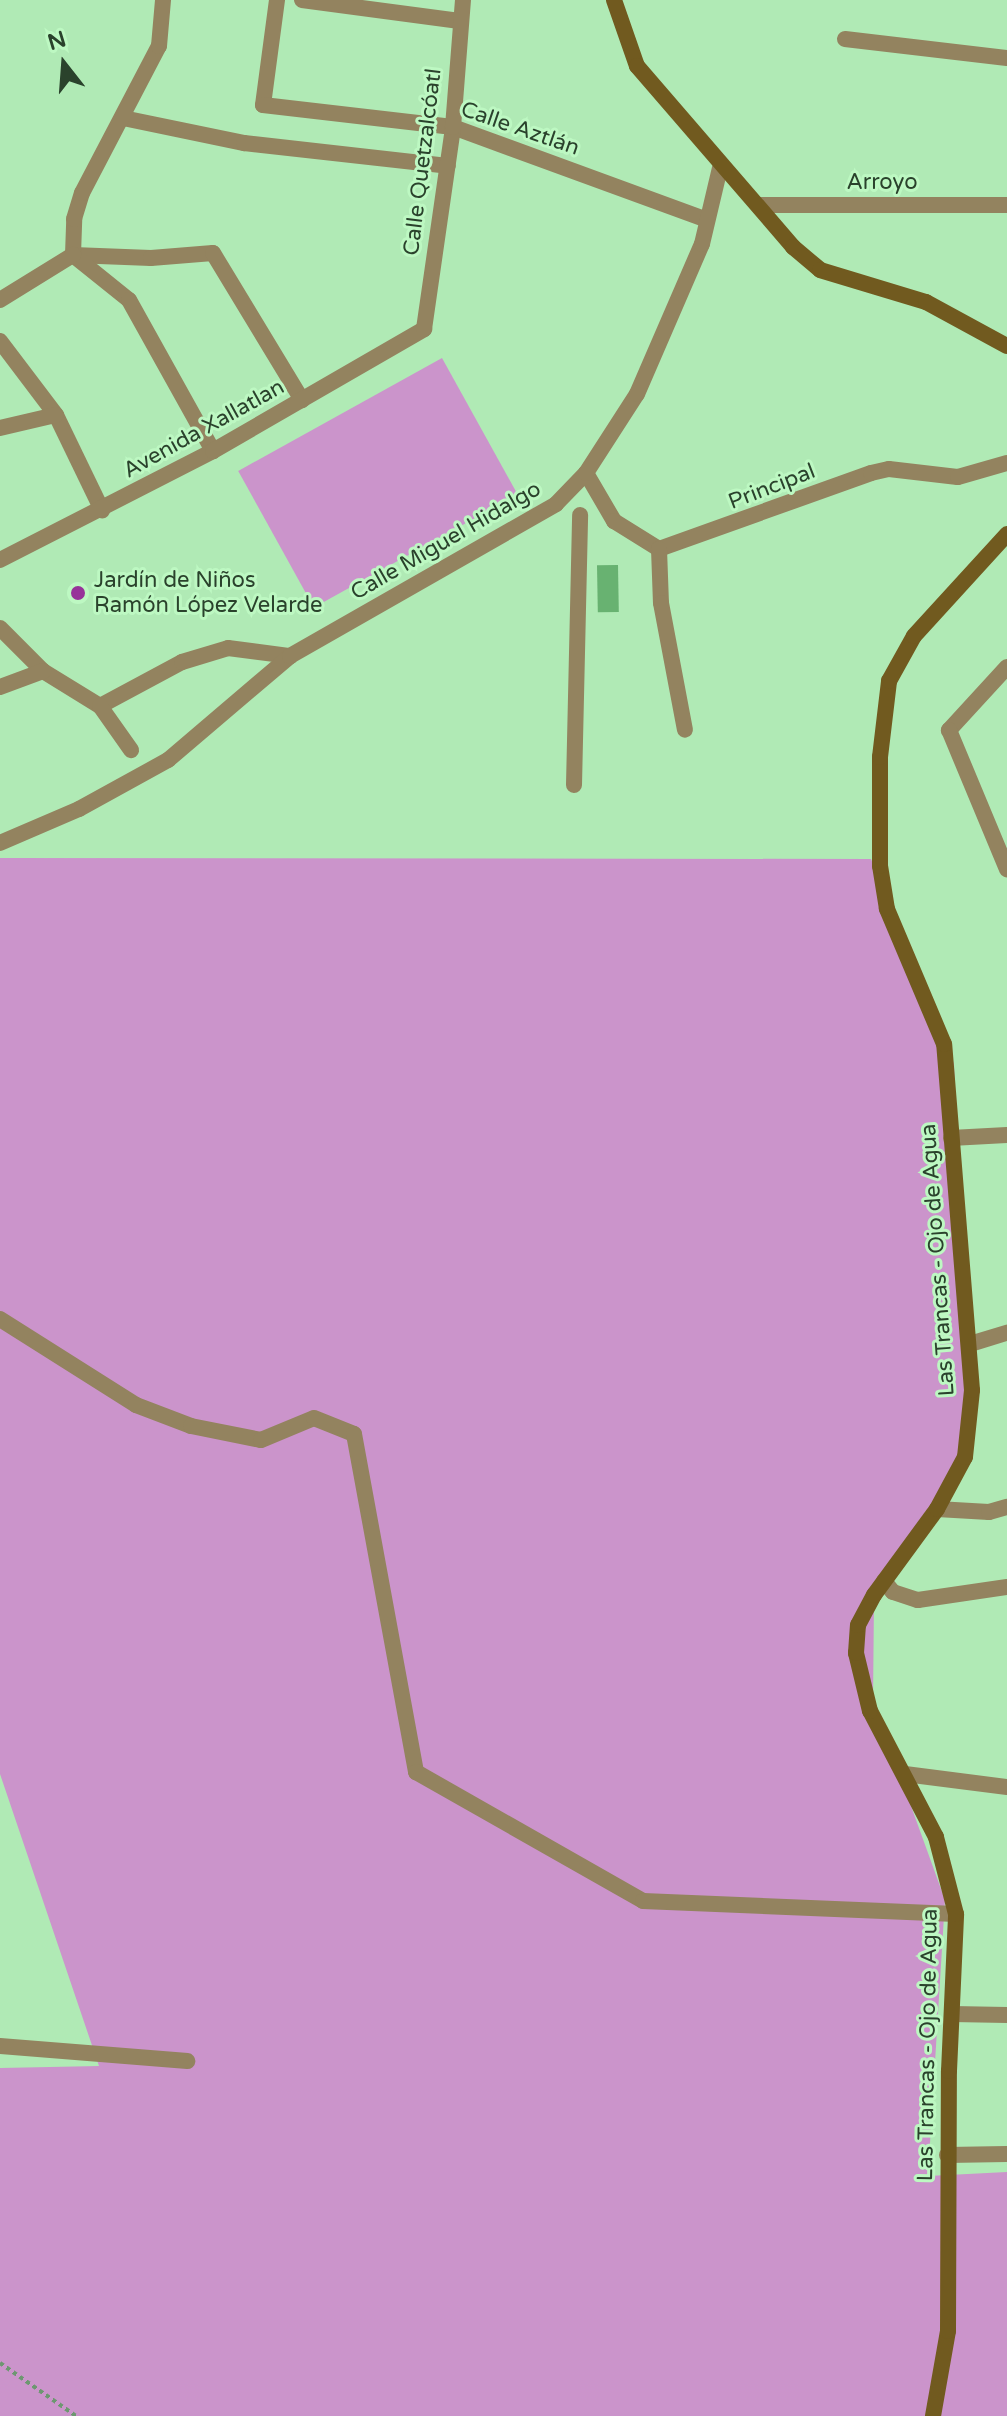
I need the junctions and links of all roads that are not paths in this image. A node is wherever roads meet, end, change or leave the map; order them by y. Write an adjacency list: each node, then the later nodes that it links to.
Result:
1 (163, 0): 9 (street)
2 (277, 0): 10 (street, Calle Aztlán)
3 (302, 0): 6 (street)
4 (463, 0): 6 (street, Calle Quetzalcóatl)
5 (614, 0): 12 (street)
6 (460, 21): 10 (street, Calle Quetzalcóatl)
7 (845, 39): 8 (street)
8 (1007, 58)
9 (123, 118): 11 (street); 16 (street)
10 (453, 127): 11 (street, Calle Quetzalcóatl); 15 (street, Calle Aztlán)
11 (448, 166): 18 (street, Calle Quetzalcóatl)
12 (720, 168): 13 (street); 15 (street, Calle Miguel Hidalgo)
13 (758, 205): 14 (street, Arroyo); 20 (street)
14 (1007, 205)
15 (707, 220): 26 (street, Calle Miguel Hidalgo)
16 (73, 255): 17 (street); 21 (street); 24 (street)
17 (0, 300)
18 (424, 329): 21 (street, Avenida Xallatlan)
19 (0, 341): 22 (street)
20 (1007, 346)
21 (302, 400): 24 (street, Avenida Xallatlan)
22 (56, 415): 23 (street); 28 (street)
23 (0, 428)
24 (213, 451): 28 (street, Avenida Xallatlan)
25 (1007, 463): 32 (street, Principal)
26 (586, 473): 27 (street, Calle Miguel Hidalgo); 30 (street)
27 (556, 504): 29 (street); 35 (street, Calle Miguel Hidalgo)
28 (102, 510): 33 (street, Avenida Xallatlan)
29 (580, 515): 30 (street); 42 (street)
30 (614, 521): 32 (street)
31 (1007, 534): 46 (street, Las Trancas - Ojo de Agua)
32 (659, 549): 40 (street)
33 (0, 560)
34 (0, 628): 37 (street)
35 (290, 656): 39 (street); 43 (street, Calle Miguel Hidalgo)
36 (1007, 667): 44 (street)
37 (43, 671): 38 (street); 39 (street)
38 (0, 687)
39 (100, 706): 41 (street)
40 (685, 730)
41 (131, 750)
42 (574, 785)
43 (0, 843)
44 (1007, 869)
45 (1007, 1135): 46 (street)
46 (951, 1138): 49 (street, Las Trancas - Ojo de Agua)
47 (0, 1319): 56 (street)
48 (1007, 1333): 49 (street)
49 (970, 1344): 51 (street, Las Trancas - Ojo de Agua)
50 (1007, 1507): 51 (street)
51 (937, 1509): 52 (street, Las Trancas - Ojo de Agua)
52 (884, 1581): 53 (street); 54 (street, Las Trancas - Ojo de Agua)
53 (1007, 1587)
54 (905, 1774): 55 (street); 56 (street, Las Trancas - Ojo de Agua)
55 (1007, 1787)
56 (956, 1914): 57 (street, Las Trancas - Ojo de Agua)
57 (952, 2014): 58 (street); 62 (street, Las Trancas - Ojo de Agua)
58 (1007, 2015)
59 (0, 2046): 60 (street)
60 (187, 2061)
61 (1007, 2154): 62 (street)
62 (947, 2155): 63 (street, Las Trancas - Ojo de Agua)
63 (933, 2416)

